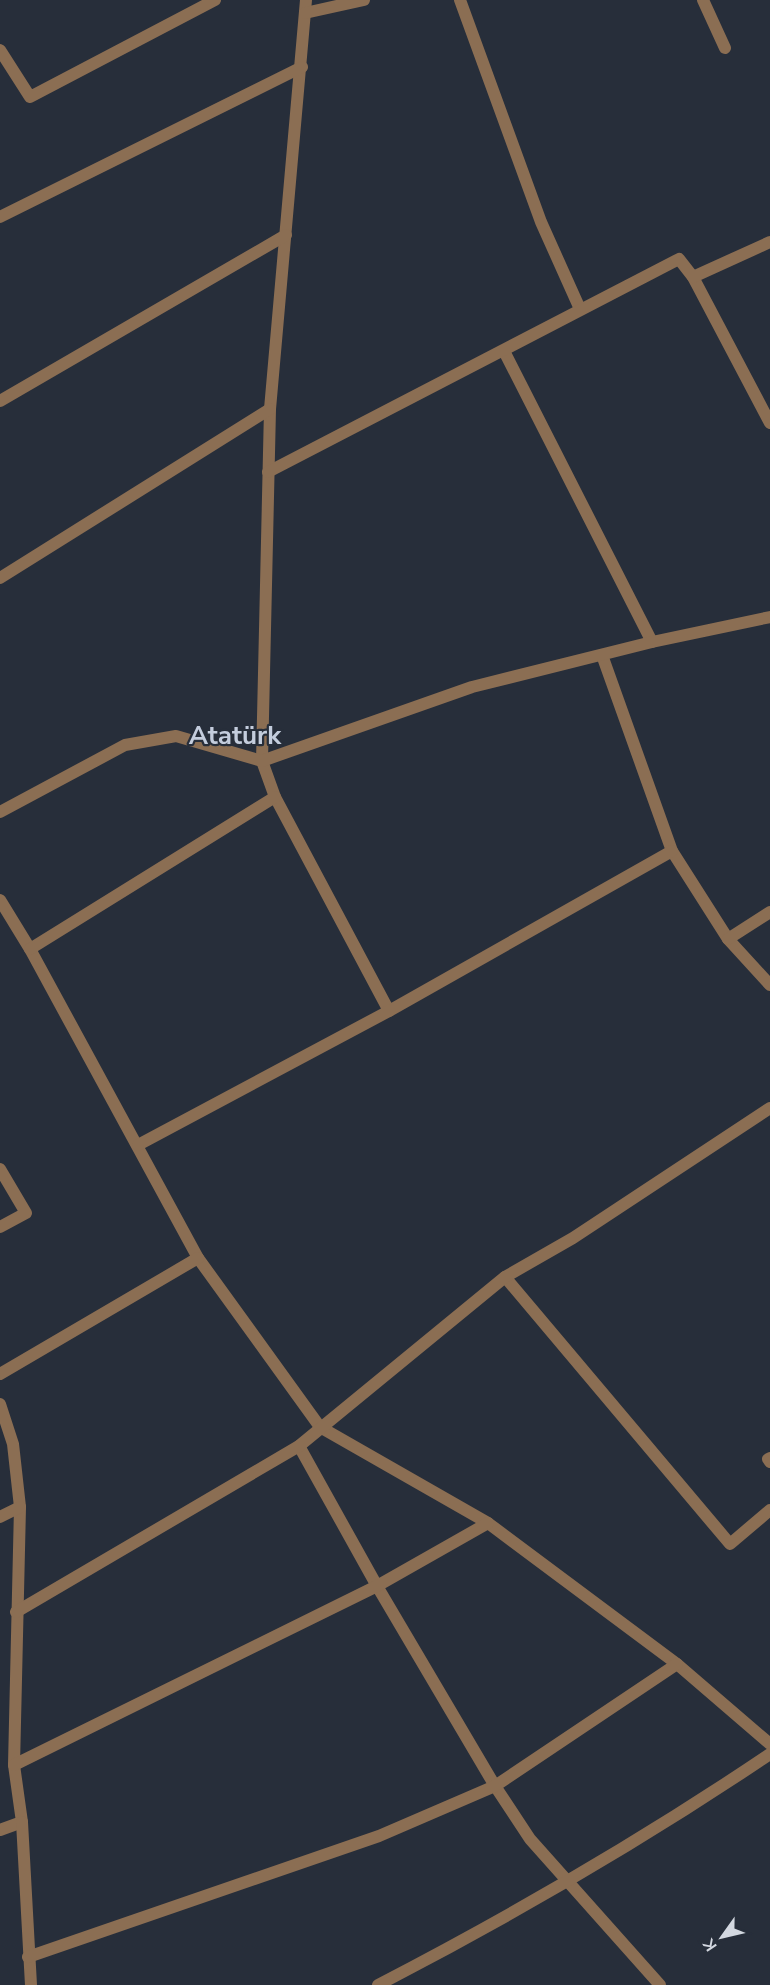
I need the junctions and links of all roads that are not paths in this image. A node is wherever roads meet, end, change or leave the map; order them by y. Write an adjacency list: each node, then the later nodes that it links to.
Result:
1 (215, 0): 7 (street)
2 (364, 0): 5 (street)
3 (460, 0): 13 (street)
4 (703, 0): 6 (street)
5 (305, 6): 8 (street)
6 (725, 48)
7 (0, 50)
8 (302, 67): 9 (street); 10 (street)
9 (0, 217)
10 (286, 235): 15 (street); 16 (street)
11 (770, 242): 12 (street)
12 (693, 277): 13 (street); 17 (street)
13 (580, 309): 14 (street)
14 (504, 351): 18 (street); 21 (street)
15 (0, 401)
16 (270, 409): 18 (street); 19 (street)
17 (770, 423)
18 (268, 472): 23 (street)
19 (0, 578)
20 (770, 617): 21 (street)
21 (652, 642): 22 (street)
22 (602, 655): 23 (street); 26 (street)
23 (262, 761): 24 (street); 25 (street)
24 (275, 797): 30 (street); 32 (street)
25 (0, 812)
26 (672, 851): 29 (street); 32 (street)
27 (0, 900): 30 (street)
28 (770, 912): 29 (street)
29 (728, 939): 31 (street)
30 (30, 949): 34 (street)
31 (770, 985)
32 (389, 1011): 34 (street)
33 (770, 1108): 38 (street)
34 (138, 1145): 37 (street)
35 (0, 1169): 36 (street)
36 (0, 1227)
37 (198, 1258): 39 (street); 41 (street)
38 (505, 1278): 41 (street); 44 (street)
39 (0, 1374)
40 (0, 1404): 43 (street)
41 (320, 1427): 42 (street); 46 (street)
42 (299, 1446): 47 (street); 48 (street)
43 (20, 1507): 45 (street); 48 (street)
44 (770, 1510)
45 (0, 1517)
46 (488, 1523): 47 (street); 49 (street)
47 (377, 1586): 52 (street); 53 (street)
48 (16, 1612): 52 (street)
49 (677, 1664): 50 (street); 53 (street)
50 (770, 1744)
51 (770, 1754): 56 (street)
52 (14, 1765): 54 (street)
53 (495, 1786): 56 (street); 57 (street)
54 (22, 1822): 55 (street); 57 (street)
55 (0, 1830)
56 (569, 1881): 59 (street); 60 (street)
57 (28, 1957): 58 (street)
58 (31, 1985)
59 (378, 1985)
60 (660, 1985)

